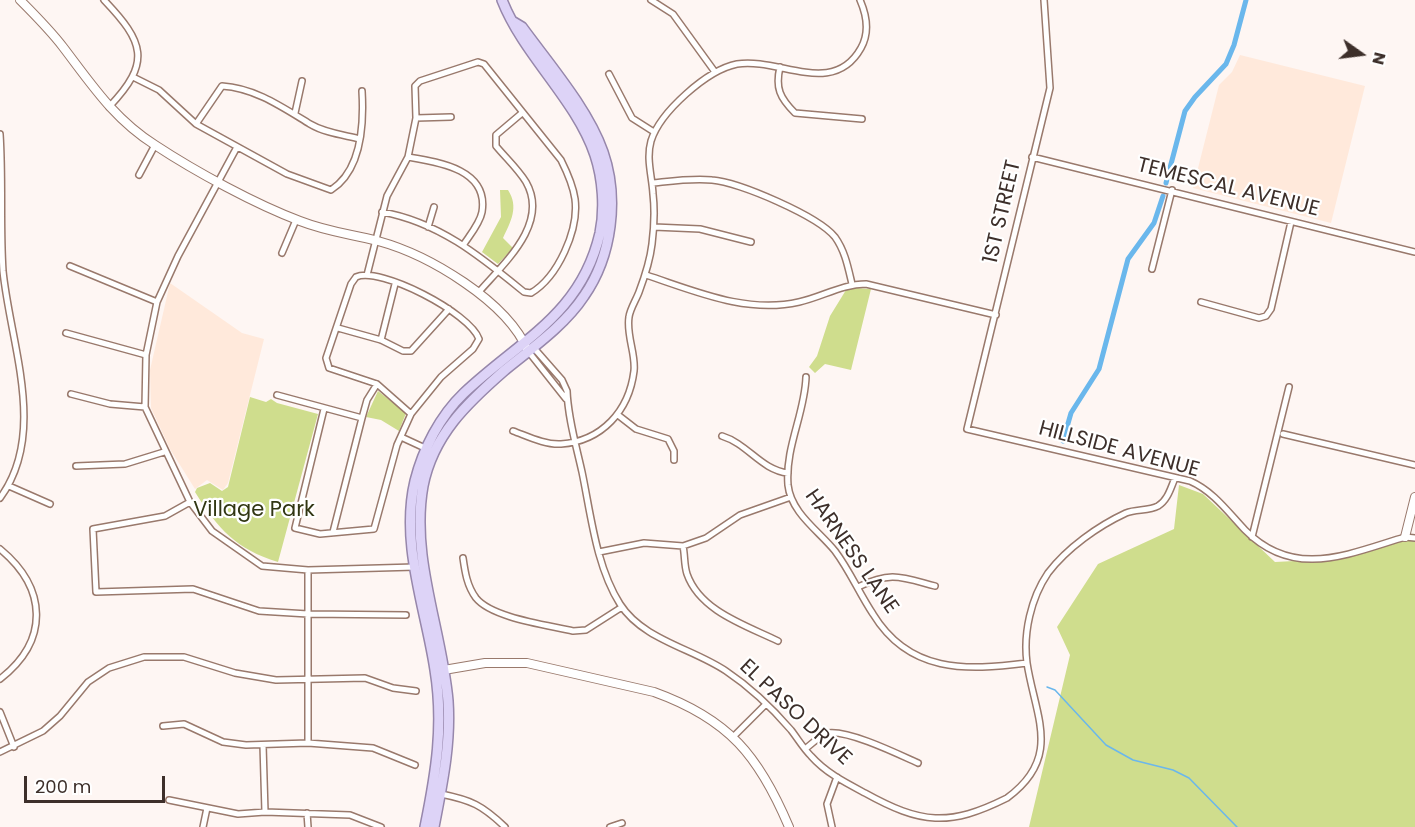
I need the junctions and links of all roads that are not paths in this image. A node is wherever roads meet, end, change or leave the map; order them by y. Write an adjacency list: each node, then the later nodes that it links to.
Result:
1 (21, 0): 13 (main road)
2 (104, 0): 10 (street)
3 (502, 0): 58 (main road)
4 (651, 0): 8 (street)
5 (860, 0): 7 (street)
6 (1044, 0): 27 (street, 1ST STREET)
7 (780, 67): 8 (street); 18 (street)
8 (715, 72): 20 (street)
9 (609, 74): 20 (street)
10 (133, 77): 13 (street); 19 (street)
11 (302, 81): 14 (street)
12 (362, 91): 22 (street)
13 (109, 107): 24 (main road)
14 (296, 113): 19 (street); 22 (street)
15 (522, 113): 17 (street); 45 (street); 45 (street)
16 (451, 117): 17 (street)
17 (416, 118): 26 (street)
18 (862, 119)
19 (196, 124): 25 (street)
20 (654, 132): 30 (street)
21 (0, 134): 23 (street)
22 (360, 139): 25 (street)
23 (0, 140): 83 (street)
24 (155, 145): 28 (street); 29 (main road)
25 (237, 147): 29 (street)
26 (408, 157): 33 (street); 40 (street)
27 (1032, 157): 31 (street, TEMESCAL AVENUE); 54 (street, 1ST STREET)
28 (139, 175)
29 (219, 181): 34 (main road); 51 (street)
30 (652, 183): 37 (street); 49 (street)
31 (1172, 190): 35 (street, TEMESCAL AVENUE); 44 (street)
32 (434, 207): 36 (street)
33 (382, 212): 36 (street); 38 (street)
34 (296, 220): 38 (main road); 42 (street)
35 (1291, 222): 41 (street, TEMESCAL AVENUE); 52 (street)
36 (428, 226): 40 (street)
37 (654, 227): 39 (street); 47 (street)
38 (377, 241): 46 (street); 50 (main road)
39 (751, 242)
40 (464, 244): 45 (street)
41 (1415, 252)
42 (282, 253)
43 (70, 266): 51 (street)
44 (1152, 269)
45 (498, 270): 50 (street)
46 (367, 275): 48 (street); 55 (street)
47 (646, 275): 49 (street); 68 (street)
48 (395, 284): 53 (street); 57 (street)
49 (852, 284): 54 (street)
50 (478, 293): 58 (main road)
51 (158, 302): 59 (street)
52 (1200, 302)
53 (449, 309): 57 (street); 67 (street)
54 (996, 315): 70 (street, 1ST STREET)
55 (338, 328): 57 (street); 61 (street)
56 (66, 333): 59 (street)
57 (381, 340)
58 (528, 347): 75 (street, EL PASO DRIVE); 76 (main road)
59 (146, 355): 65 (street)
60 (806, 377): 81 (street, HARNESS LANE)
61 (377, 384): 67 (street); 69 (street)
62 (1289, 387): 90 (street)
63 (70, 394): 65 (street)
64 (277, 395): 66 (street)
65 (145, 407): 77 (street)
66 (324, 409): 69 (street); 89 (street)
67 (411, 414): 74 (street)
68 (618, 416): 75 (street); 78 (street)
69 (362, 418): 89 (street)
70 (967, 429): 82 (street, HILLSIDE AVENUE)
71 (513, 431): 75 (street)
72 (1283, 434): 79 (street)
73 (722, 436): 81 (street)
74 (401, 437): 76 (street); 89 (street)
75 (575, 441): 95 (street, EL PASO DRIVE)
76 (430, 450): 97 (main road)
77 (164, 452): 80 (street); 87 (street)
78 (674, 460)
79 (1415, 465)
80 (76, 466)
81 (788, 473): 84 (street, HARNESS LANE)
82 (1175, 478): 90 (street, HILLSIDE AVENUE); 105 (street, EL PASO DRIVE)
83 (9, 486): 86 (street); 88 (street)
84 (790, 497): 93 (street); 100 (street, HARNESS LANE)
85 (1415, 497): 91 (main road)
86 (0, 498)
87 (190, 502): 98 (street); 102 (street)
88 (50, 504)
89 (333, 532)
90 (1252, 537): 91 (street, HILLSIDE AVENUE)
91 (1405, 537): 92 (street, HILLSIDE AVENUE)
92 (1415, 538)
93 (683, 546): 95 (street); 104 (street)
94 (0, 549): 107 (street)
95 (599, 552): 101 (street, EL PASO DRIVE)
96 (463, 558): 101 (street)
97 (420, 566): 98 (street); 106 (main road)
98 (308, 570): 102 (street)
99 (935, 586): 100 (street)
100 (858, 587): 105 (street, HARNESS LANE)
101 (622, 607): 110 (street, EL PASO DRIVE)
102 (308, 614): 103 (street); 108 (street)
103 (406, 615)
104 (778, 641)
105 (1027, 663): 121 (street, EL PASO DRIVE)
106 (439, 670): 113 (main road); 122 (main road); 131 (main road)
107 (0, 679)
108 (306, 680): 109 (street); 114 (street); 116 (street)
109 (416, 691)
110 (766, 704): 113 (street); 117 (street, EL PASO DRIVE)
111 (0, 712): 116 (street)
112 (163, 726): 115 (street)
113 (733, 737): 135 (main road)
114 (308, 743): 115 (street); 120 (street)
115 (264, 745): 125 (street)
116 (14, 747): 118 (street)
117 (805, 749): 119 (street); 121 (street, EL PASO DRIVE)
118 (0, 752)
119 (918, 763)
120 (415, 765)
121 (837, 777): 136 (street)
122 (441, 794): 132 (main road); 133 (street)
123 (169, 800): 124 (street)
124 (207, 808): 125 (street); 128 (street)
125 (265, 812): 126 (street)
126 (307, 813): 129 (street); 130 (street)
127 (622, 823): 134 (street)
128 (204, 827)
129 (308, 827)
130 (381, 827)
131 (425, 827)
132 (434, 827)
133 (505, 827)
134 (610, 827)
135 (789, 827)
136 (832, 827)

